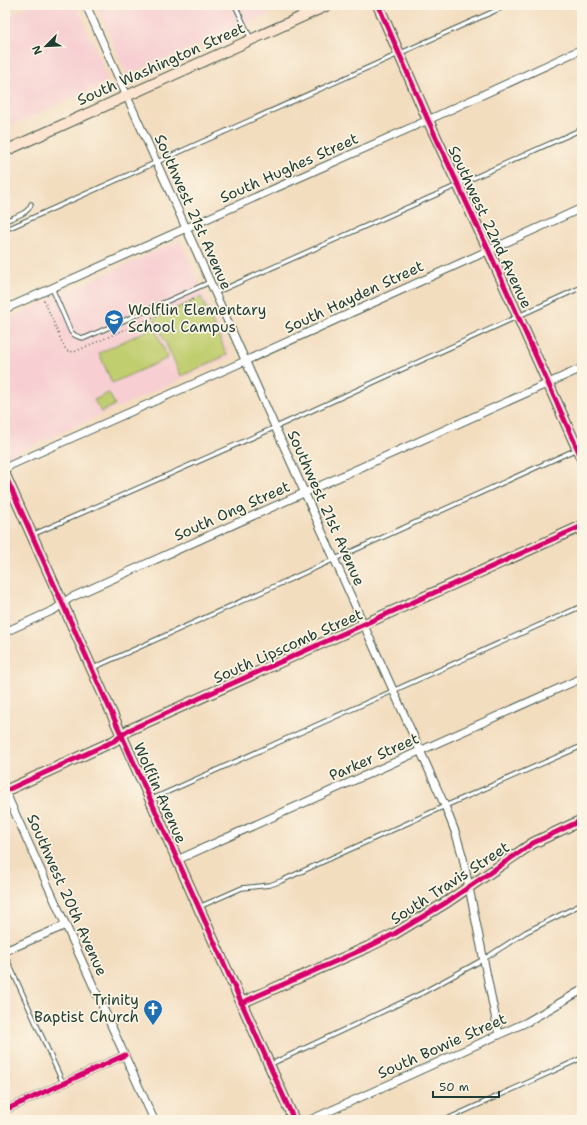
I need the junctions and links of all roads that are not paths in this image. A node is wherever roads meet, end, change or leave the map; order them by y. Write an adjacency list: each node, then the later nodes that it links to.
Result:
1 (86, 5): 9 (street, Southwest 21st Avenue)
2 (235, 5): 6 (lane)
3 (328, 5): 6 (main road, South Washington Street)
4 (378, 5): 8 (main road, Southwest 22nd Avenue)
5 (508, 5): 8 (lane)
6 (251, 40): 9 (main road, South Washington Street)
7 (582, 49): 10 (street, South Hughes Street)
8 (400, 54): 10 (main road, Southwest 22nd Avenue); 13 (lane)
9 (127, 96): 12 (main road, South Washington Street); 13 (street, Southwest 21st Avenue)
10 (428, 120): 14 (main road, Southwest 22nd Avenue); 18 (street, South Hughes Street)
11 (582, 128): 14 (lane)
12 (5, 151)
13 (157, 163): 18 (street, Southwest 21st Avenue); 19 (lane)
14 (458, 185): 20 (main road, Southwest 22nd Avenue); 24 (lane)
15 (31, 204): 17 (lane)
16 (582, 208): 20 (street, South Hayden Street)
17 (5, 221)
18 (186, 228): 21 (street, Southwest 21st Avenue); 23 (street, South Hughes Street)
19 (5, 230)
20 (488, 250): 26 (main road, Southwest 22nd Avenue); 27 (street, South Hayden Street)
21 (210, 282): 23 (lane); 24 (street, Southwest 21st Avenue)
22 (582, 287): 26 (lane)
23 (52, 288): 25 (street, South Hughes Street)
24 (215, 293): 27 (street, Southwest 21st Avenue)
25 (5, 309)
26 (518, 316): 29 (main road, Southwest 22nd Avenue); 30 (lane)
27 (245, 361): 30 (street, Southwest 21st Avenue); 33 (street, South Hayden Street)
28 (582, 368): 29 (street, South Ong Street)
29 (548, 384): 31 (main road, Southwest 22nd Avenue); 35 (street, South Ong Street)
30 (276, 427): 35 (street, Southwest 21st Avenue); 37 (lane)
31 (580, 448): 32 (main road, Southwest 22nd Avenue); 38 (lane)
32 (582, 459)
33 (5, 469)
34 (5, 475): 37 (main road, Wolflin Avenue)
35 (305, 492): 38 (street, Southwest 21st Avenue); 39 (street, South Ong Street)
36 (582, 526): 41 (main road, South Lipscomb Street)
37 (32, 535): 39 (main road, Wolflin Avenue)
38 (335, 560): 41 (street, Southwest 21st Avenue); 43 (lane)
39 (62, 603): 42 (street, South Ong Street); 43 (main road, Wolflin Avenue)
40 (582, 606): 45 (lane)
41 (364, 625): 45 (street, Southwest 21st Avenue); 46 (main road, South Lipscomb Street)
42 (5, 632)
43 (92, 668): 46 (main road, Wolflin Avenue)
44 (582, 678): 48 (street, Parker Street)
45 (393, 690): 48 (street, Southwest 21st Avenue); 50 (lane)
46 (122, 736): 49 (main road, South Lipscomb Street); 50 (main road, Wolflin Avenue)
47 (582, 746): 51 (lane)
48 (420, 750): 51 (street, Southwest 21st Avenue); 53 (street, Parker Street)
49 (5, 791): 57 (street, Southwest 20th Avenue)
50 (150, 800): 53 (main road, Wolflin Avenue)
51 (445, 806): 54 (street, Southwest 21st Avenue); 56 (lane)
52 (582, 820): 54 (main road, South Travis Street)
53 (177, 860): 56 (main road, Wolflin Avenue)
54 (468, 888): 60 (street, Southwest 21st Avenue); 62 (main road, South Travis Street)
55 (582, 904): 60 (lane)
56 (198, 907): 62 (main road, Wolflin Avenue)
57 (66, 925): 58 (street); 64 (street, Southwest 20th Avenue)
58 (5, 951)
59 (5, 955): 67 (lane)
60 (484, 959): 63 (street, Southwest 21st Avenue); 66 (lane)
61 (582, 990): 63 (street, South Bowie Street)
62 (241, 1003): 66 (main road, Wolflin Avenue)
63 (499, 1035): 71 (street, South Bowie Street)
64 (125, 1055): 67 (street); 69 (street, Southwest 20th Avenue)
65 (582, 1058): 72 (lane)
66 (269, 1065): 70 (main road, Wolflin Avenue)
67 (63, 1083): 68 (street)
68 (5, 1110)
69 (154, 1120)
70 (294, 1120)
71 (310, 1120)
72 (445, 1120)

